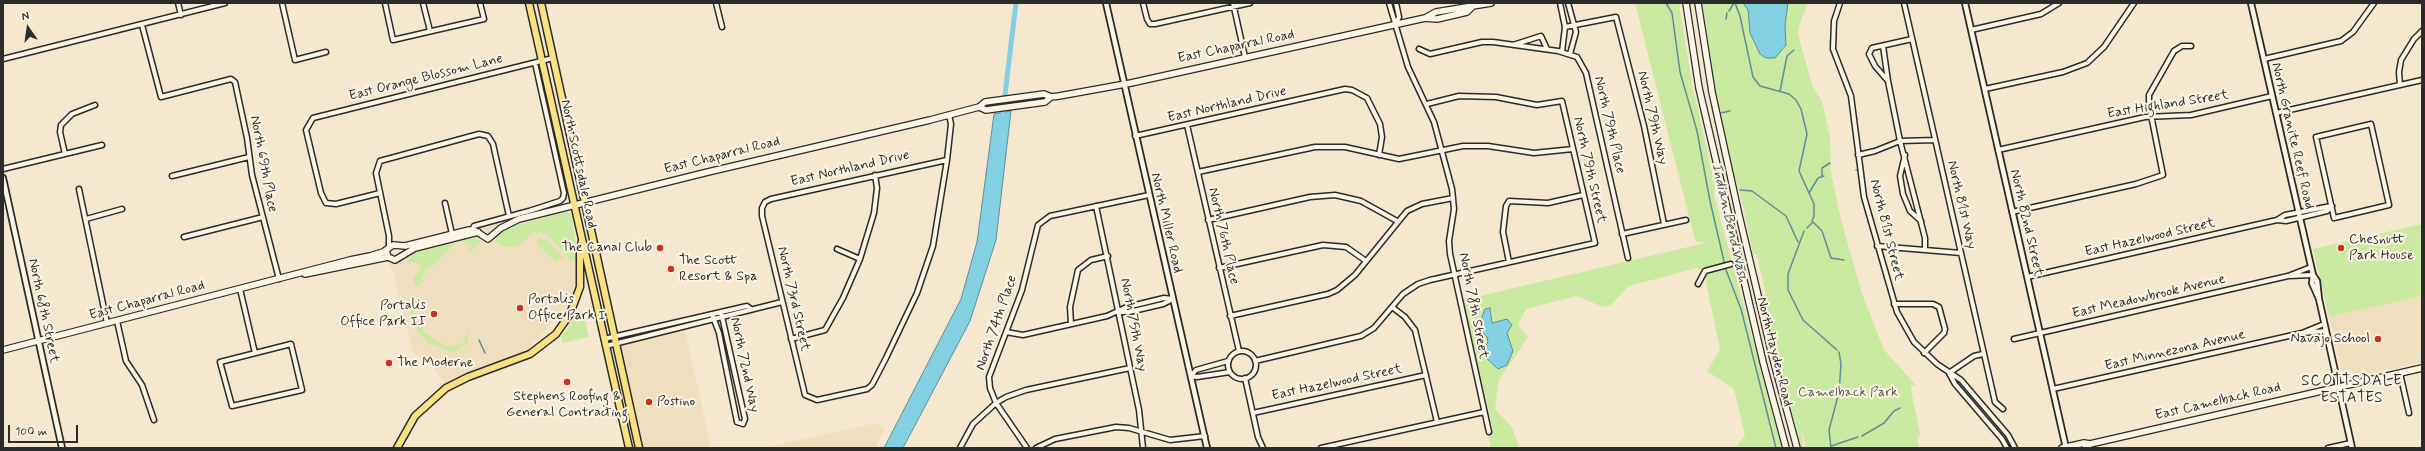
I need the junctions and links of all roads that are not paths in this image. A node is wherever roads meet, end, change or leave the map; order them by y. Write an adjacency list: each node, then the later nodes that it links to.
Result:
1 (178, 3): 30 (street)
2 (225, 3): 30 (street)
3 (282, 3): 45 (street)
4 (385, 3): 37 (street)
5 (423, 3): 37 (street)
6 (480, 3): 37 (street)
7 (529, 3): 52 (main road, North Scottsdale Road)
8 (541, 3): 49 (main road, North Scottsdale Road)
9 (716, 3): 34 (street)
10 (1106, 3): 56 (street, North Miller Road)
11 (1143, 3): 27 (street)
12 (1250, 3): 27 (street)
13 (1389, 3): 32 (street, North 78th Street)
14 (1396, 3): 32 (street, North 78th Street)
15 (1490, 3): 32 (main road, East Chaparral Road)
16 (1560, 3): 29 (street)
17 (1568, 3): 28 (street)
18 (1686, 3): 205 (main road, North Hayden Road)
19 (1698, 3): 206 (main road, North Hayden Road)
20 (1840, 3): 77 (street, North 81st Street)
21 (1904, 3): 39 (street, North 81st Way)
22 (1965, 3): 36 (street, North 82nd Street)
23 (2059, 3): 36 (street)
24 (2134, 3): 58 (street)
25 (2251, 3): 51 (street, North Granite Reef Road)
26 (2374, 3): 51 (street)
27 (1234, 5): 48 (street)
28 (1570, 11): 29 (street); 33 (street)
29 (1562, 13): 35 (street)
30 (181, 15): 31 (street)
31 (142, 24): 50 (street); 79 (street, North 69th Place)
32 (1396, 24): 48 (main road, East Chaparral Road); 61 (street, North 78th Street)
33 (1574, 26): 35 (street); 47 (street); 107 (street, North 79th Way)
34 (722, 27)
35 (1565, 27): 46 (street)
36 (1971, 30): 58 (street, North 82nd Street)
37 (430, 31)
38 (2422, 31): 57 (street)
39 (1912, 39): 41 (street); 69 (street, North 81st Way)
40 (1513, 45): 43 (street); 44 (street); 44 (street)
41 (1882, 46): 55 (street); 55 (street)
42 (2192, 46): 66 (street)
43 (1419, 49)
44 (1546, 50): 46 (street)
45 (326, 52)
46 (1562, 52): 47 (street)
47 (1570, 54): 110 (street, North 79th Place)
48 (1245, 57): 56 (main road, East Chaparral Road)
49 (553, 58): 52 (street, East Orange Blossom Lane); 91 (main road, North Scottsdale Road)
50 (3, 59)
51 (2264, 60): 59 (street, North Granite Reef Road)
52 (542, 61): 53 (street, East Orange Blossom Lane); 93 (main road, North Scottsdale Road)
53 (535, 62): 87 (street, East Orange Blossom Lane); 100 (street)
54 (2422, 80): 57 (street)
55 (1888, 81): 70 (street)
56 (1124, 84): 60 (main road, East Chaparral Road); 68 (street, North Miller Road)
57 (2400, 85): 64 (street)
58 (1984, 89): 74 (street, North 82nd Street)
59 (2272, 96): 64 (street, North Granite Reef Road); 66 (street, East Highland Street)
60 (1051, 97): 63 (main road, East Chaparral Road); 63 (main road, East Chaparral Road)
61 (1426, 104): 72 (street, North 79th Street); 73 (street, North 78th Street)
62 (95, 105): 75 (street)
63 (979, 107): 65 (main road, East Chaparral Road)
64 (2276, 113): 99 (street, North Granite Reef Road)
65 (949, 115): 80 (street); 91 (main road, East Chaparral Road)
66 (2151, 116): 74 (street, East Highland Street); 98 (street)
67 (1187, 125): 68 (street, East Northland Drive); 76 (street, East Northland Drive); 82 (street, North 76th Place)
68 (1135, 136): 88 (street, North Miller Road)
69 (1935, 140): 70 (street); 120 (street, North 81st Way)
70 (1900, 141): 77 (street); 78 (street)
71 (102, 145): 75 (street)
72 (1573, 149): 73 (street); 89 (street, North 79th Street)
73 (1442, 150): 76 (street); 90 (street, North 78th Street)
74 (1998, 150): 98 (street, North 82nd Street)
75 (65, 154): 81 (street)
76 (1379, 155): 82 (street)
77 (1858, 155): 116 (street, North 81st Street)
78 (1905, 155): 106 (street); 106 (street)
79 (248, 157): 84 (street); 101 (street, North 69th Place)
80 (947, 160): 83 (street, East Northland Drive); 158 (street, North 73rd Street)
81 (3, 169)
82 (1198, 172): 103 (street, North 76th Place)
83 (876, 175): 96 (street, East Northland Drive); 124 (street)
84 (172, 176)
85 (3, 178): 161 (street, North 68th Street)
86 (79, 190): 102 (street)
87 (380, 193): 100 (street); 111 (street)
88 (1149, 195): 94 (street); 139 (street, North Miller Road)
89 (1583, 195): 127 (street, North 79th Street); 127 (street)
90 (1453, 198): 105 (street); 133 (street, North 78th Street)
91 (585, 202): 93 (main road, East Chaparral Road); 160 (main road, North Scottsdale Road)
92 (445, 203): 109 (street)
93 (575, 205): 108 (main road, East Chaparral Road); 113 (main road, North Scottsdale Road)
94 (1096, 206): 122 (street, North 75th Way); 155 (street, North 74th Place)
95 (2332, 206): 95 (street); 99 (street, East Hazelwood Street)
96 (762, 208): 140 (street, North 73rd Street)
97 (122, 209): 102 (street)
98 (2012, 212): 135 (street, North 82nd Street)
99 (2299, 215): 129 (street, North Granite Reef Road); 135 (street, East Hazelwood Street)
100 (510, 216): 108 (street)
101 (262, 217): 112 (street); 136 (street, North 69th Place)
102 (86, 219): 151 (street)
103 (1208, 220): 105 (street); 130 (street, North 76th Place)
104 (1686, 220): 107 (street)
105 (1397, 221): 126 (street)
106 (1921, 221): 119 (street)
107 (1664, 224): 110 (street)
108 (475, 231): 109 (main road, East Chaparral Road); 114 (main road, East Chaparral Road)
109 (452, 234): 114 (main road, East Chaparral Road)
110 (1622, 234): 125 (street, North 79th Place)
111 (390, 236): 115 (street); 117 (street)
112 (184, 237)
113 (582, 240): 162 (main road, North Scottsdale Road); 195 (main road)
114 (420, 244): 115 (main road, East Chaparral Road); 121 (main road, East Chaparral Road)
115 (397, 246): 117 (main road); 121 (main road)
116 (1877, 246): 119 (street); 141 (street, North 81st Street)
117 (388, 248): 123 (main road); 132 (main road, East Chaparral Road)
118 (837, 249): 124 (street)
119 (1925, 250): 120 (street)
120 (1961, 253): 167 (street, North 81st Way)
121 (401, 255): 123 (main road)
122 (1108, 256): 145 (street, North 75th Way); 152 (street)
123 (388, 257): 132 (main road, East Chaparral Road)
124 (860, 258): 158 (street)
125 (1628, 258)
126 (1366, 261): 130 (street); 147 (street)
127 (1509, 262): 133 (street)
128 (1731, 264): 137 (street)
129 (2311, 267): 131 (street, North Granite Reef Road); 134 (street, East Meadowbrook Avenue)
130 (1219, 268): 147 (street, North 76th Place)
131 (2313, 274): 134 (street, East Meadowbrook Avenue); 153 (street, North Granite Reef Road)
132 (296, 275): 136 (main road, East Chaparral Road)
133 (1454, 275): 142 (street); 184 (street, North 78th Street)
134 (2288, 276): 156 (street, East Meadowbrook Avenue)
135 (2027, 277): 156 (street, North 82nd Street)
136 (279, 279): 138 (main road, East Chaparral Road)
137 (1698, 284)
138 (240, 289): 150 (main road, East Chaparral Road); 165 (street)
139 (1173, 299): 145 (street); 178 (street, North Miller Road)
140 (782, 302): 143 (street); 158 (street, North 73rd Street)
141 (1894, 304): 166 (street, North 81st Street); 166 (street)
142 (1392, 307): 169 (street); 177 (street)
143 (751, 309): 144 (street); 148 (street)
144 (721, 312): 146 (street); 148 (street, North 72nd Way)
145 (1120, 312): 152 (street); 170 (street, North 75th Way)
146 (712, 314): 149 (street, North 72nd Way); 160 (street)
147 (1230, 316): 164 (street, North 76th Place)
148 (722, 318): 149 (street); 173 (street, North 72nd Way)
149 (714, 320): 160 (street); 176 (street, North 72nd Way)
150 (117, 321): 151 (main road, East Chaparral Road); 187 (street)
151 (108, 323): 161 (main road, East Chaparral Road)
152 (1071, 324): 155 (street)
153 (2324, 324): 154 (street, North Granite Reef Road); 157 (street, East Minnezona Avenue)
154 (2326, 331): 157 (street, East Minnezona Avenue); 180 (street, North Granite Reef Road)
155 (1006, 332): 182 (street, North 74th Place)
156 (2040, 333): 159 (street, East Meadowbrook Avenue); 181 (street, North 82nd Street)
157 (2302, 333): 181 (street, East Minnezona Avenue)
158 (791, 339)
159 (2014, 339)
160 (615, 340): 162 (street); 197 (main road, North Scottsdale Road)
161 (39, 342): 163 (main road, East Chaparral Road); 194 (street, North 68th Street)
162 (605, 343): 196 (main road, North Scottsdale Road)
163 (3, 350)
164 (1239, 351): 168 (street); 169 (street)
165 (255, 352): 165 (street)
166 (1924, 352): 174 (street, North 81st Street)
167 (1984, 354): 174 (street); 183 (street, North 81st Way)
168 (1228, 361): 172 (street); 178 (street)
169 (1255, 361): 179 (street)
170 (1130, 368): 182 (street); 189 (street, North 75th Way)
171 (2422, 368): 175 (main road, East Camelback Road)
172 (1230, 372): 178 (street); 179 (street)
173 (733, 373): 176 (street); 176 (street, North 72nd Way)
174 (1949, 373): 207 (street, North 81st Street); 208 (street, North 81st Street)
175 (2400, 373): 180 (main road, East Camelback Road); 186 (street)
176 (728, 374)
177 (1426, 375): 185 (street, East Hazelwood Street); 188 (street)
178 (1191, 376): 191 (street, North Miller Road)
179 (1245, 378): 185 (street)
180 (2338, 387): 192 (main road, East Camelback Road); 193 (street, North Granite Reef Road)
181 (2053, 390): 209 (street, North 82nd Street)
182 (996, 403): 198 (street); 199 (street, North 74th Place)
183 (2003, 409)
184 (1484, 412): 188 (street); 190 (street, North 78th Street)
185 (1253, 413): 203 (street)
186 (2409, 413)
187 (154, 420)
188 (1437, 422): 204 (street)
189 (1142, 431): 191 (street); 200 (street); 201 (street, North 75th Way)
190 (1489, 432)
191 (1205, 436): 202 (street, North Miller Road)
192 (2090, 444): 209 (main road, East Camelback Road); 210 (main road, East Camelback Road)
193 (2352, 445): 211 (street)
194 (62, 448)
195 (397, 448)
196 (629, 448)
197 (639, 448)
198 (960, 448)
199 (1027, 448)
200 (1036, 448)
201 (1143, 448)
202 (1207, 448)
203 (1263, 448)
204 (1321, 448)
205 (1786, 448)
206 (1798, 448)
207 (2007, 448)
208 (2014, 448)
209 (2065, 448)
210 (2085, 448)
211 (2328, 448)

